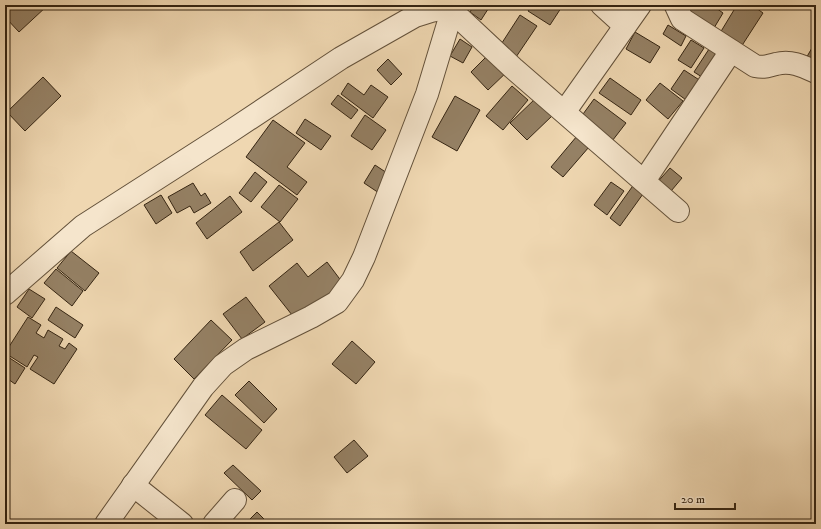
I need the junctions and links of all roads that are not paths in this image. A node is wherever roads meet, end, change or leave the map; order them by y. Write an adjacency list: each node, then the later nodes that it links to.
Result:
1 (602, 5): 5 (street)
2 (640, 5): 5 (street)
3 (674, 5): 6 (street)
4 (454, 8): 8 (street); 11 (street); 12 (street)
5 (625, 26): 8 (street)
6 (731, 51): 7 (street); 9 (street)
7 (816, 72)
8 (565, 112): 9 (street)
9 (644, 180): 10 (street)
10 (678, 211)
11 (5, 294)
12 (133, 485): 14 (street); 15 (street)
13 (235, 500): 16 (street)
14 (106, 524)
15 (182, 524)
16 (214, 524)

